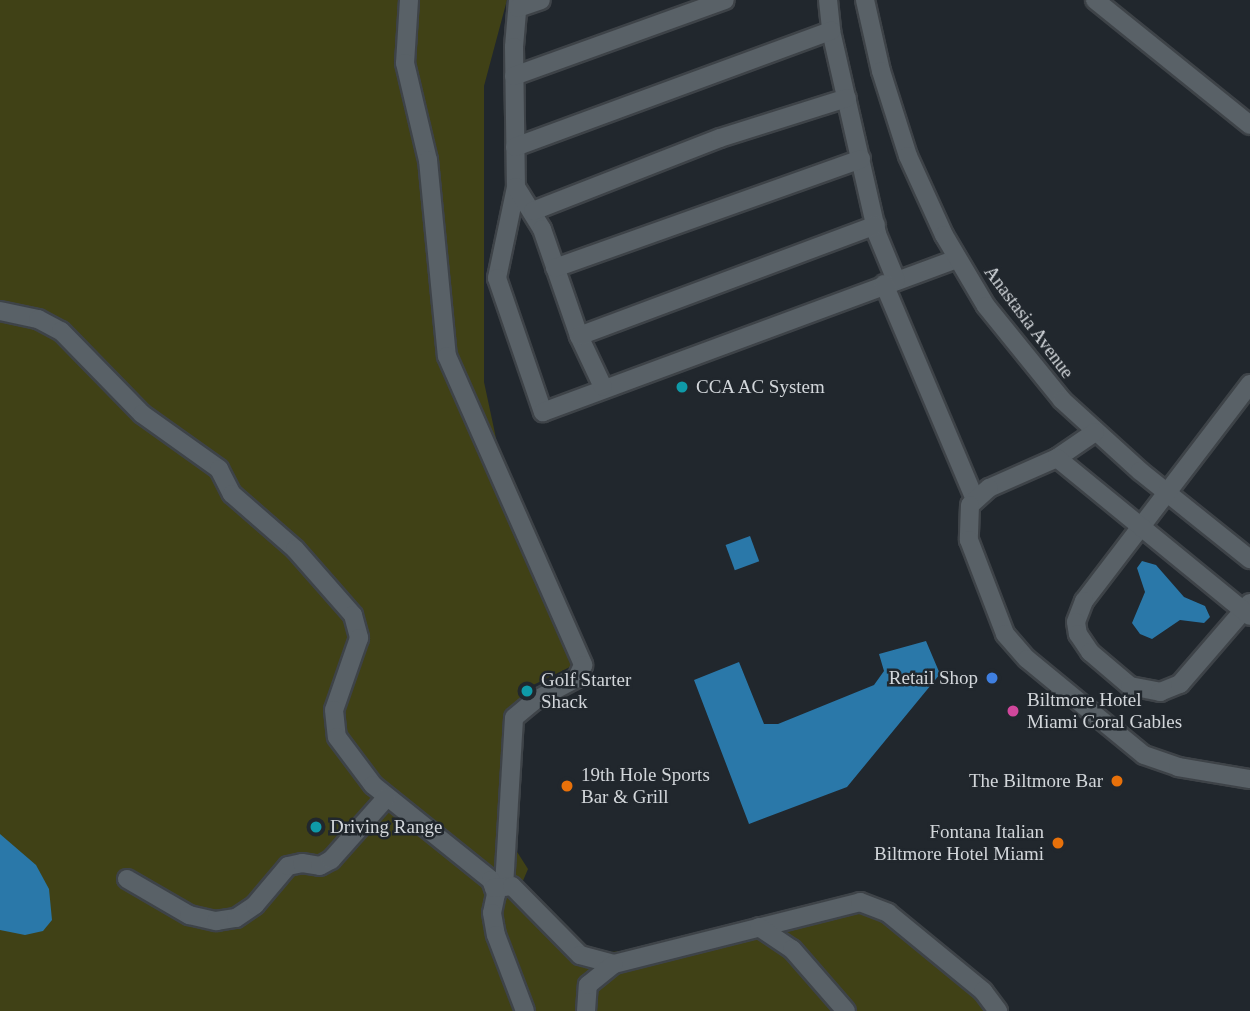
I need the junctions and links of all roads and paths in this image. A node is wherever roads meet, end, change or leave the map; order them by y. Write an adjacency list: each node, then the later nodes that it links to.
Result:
1 (410, 0): 34 (street)
2 (541, 0): 7 (street)
3 (724, 0): 9 (street)
4 (828, 0): 8 (street)
5 (865, 0): 17 (street, Anastasia Avenue)
6 (1095, 0): 11 (street)
7 (518, 4): 9 (street)
8 (831, 31): 10 (street); 12 (street)
9 (514, 76): 12 (street)
10 (847, 98): 13 (street); 15 (street)
11 (1250, 125)
12 (516, 147): 14 (street)
13 (861, 159): 16 (street); 18 (street)
14 (516, 187): 15 (street); 23 (street)
15 (533, 211): 18 (street)
16 (876, 225): 19 (street); 21 (street)
17 (957, 259): 19 (street); 24 (street, Anastasia Avenue)
18 (555, 268): 21 (street)
19 (890, 282): 23 (street); 27 (street)
20 (0, 311): 32 (street)
21 (579, 336): 23 (street)
22 (1250, 384): 26 (street)
23 (603, 387)
24 (1095, 432): 25 (street); 26 (street, Anastasia Avenue)
25 (1057, 458): 27 (street); 28 (street)
26 (1168, 494): 28 (street); 29 (street, Anastasia Avenue)
27 (975, 499): 31 (street)
28 (1142, 528): 30 (street); 30 (street)
29 (1250, 559)
30 (1248, 610)
31 (1250, 779)
32 (387, 797): 33 (street); 34 (street)
33 (127, 880)
34 (499, 888): 36 (street); 37 (street)
35 (759, 927): 36 (street); 39 (street); 40 (street)
36 (614, 964): 38 (street)
37 (517, 1006)
38 (586, 1011)
39 (846, 1011)
40 (998, 1011)

